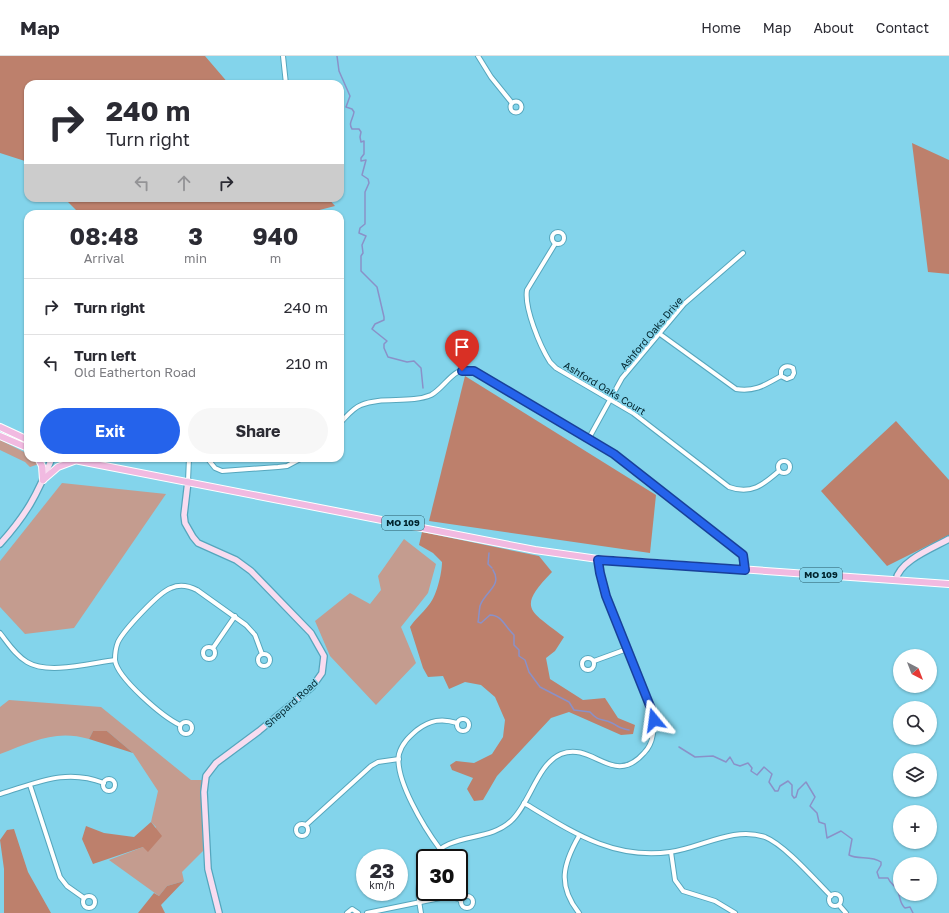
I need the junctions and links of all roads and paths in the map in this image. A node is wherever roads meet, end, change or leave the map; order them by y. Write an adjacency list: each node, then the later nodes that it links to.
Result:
1 (283, 56): 3 (street)
2 (478, 56): 4 (street)
3 (286, 80)
4 (512, 103)
5 (555, 244): 9 (street, Ashford Oaks Court)
6 (743, 253): 7 (street, Ashford Oaks Drive)
7 (660, 334): 8 (street); 9 (street, Ashford Oaks Drive)
8 (781, 376)
9 (610, 399): 14 (street, Ashford Oaks Drive); 23 (street, Ashford Oaks Court)
10 (344, 420): 14 (street)
11 (0, 427): 13 (main road)
12 (0, 436): 15 (main road)
13 (24, 438)
14 (589, 438): 29 (street)
15 (24, 446)
16 (40, 462): 24 (main road)
17 (50, 462): 24 (street)
18 (72, 462): 24 (main road)
19 (81, 462): 25 (main road, MO 109)
20 (189, 462): 25 (street, Shepard Road)
21 (210, 462): 22 (street)
22 (296, 462)
23 (779, 471)
24 (43, 480): 27 (street)
25 (188, 481): 28 (main road, MO 109); 55 (street, Shepard Road)
26 (949, 539): 30 (street)
27 (0, 544)
28 (598, 560): 29 (main road, MO 109); 35 (street)
29 (745, 570): 30 (main road, MO 109)
30 (896, 580): 31 (main road, MO 109)
31 (949, 584)
32 (235, 616): 34 (street); 36 (street); 37 (street)
33 (0, 633): 37 (street)
34 (213, 648)
35 (627, 648): 38 (street); 45 (street)
36 (262, 654)
37 (115, 660): 40 (street)
38 (594, 662)
39 (457, 723): 41 (street)
40 (180, 725)
41 (399, 759): 46 (street); 48 (street)
42 (104, 783): 43 (street)
43 (30, 785): 44 (street); 51 (street)
44 (0, 794)
45 (524, 803): 47 (street); 48 (street)
46 (306, 825)
47 (579, 836): 49 (street); 60 (street)
48 (440, 849)
49 (671, 852): 50 (street); 61 (street)
50 (831, 896): 54 (street); 54 (street)
51 (84, 898)
52 (426, 901): 53 (street)
53 (419, 902): 58 (street); 59 (street)
54 (839, 905): 62 (street)
55 (219, 913)
56 (346, 913): 57 (street)
57 (358, 913)
58 (367, 913)
59 (422, 913)
60 (579, 913)
61 (735, 913)
62 (846, 913)

